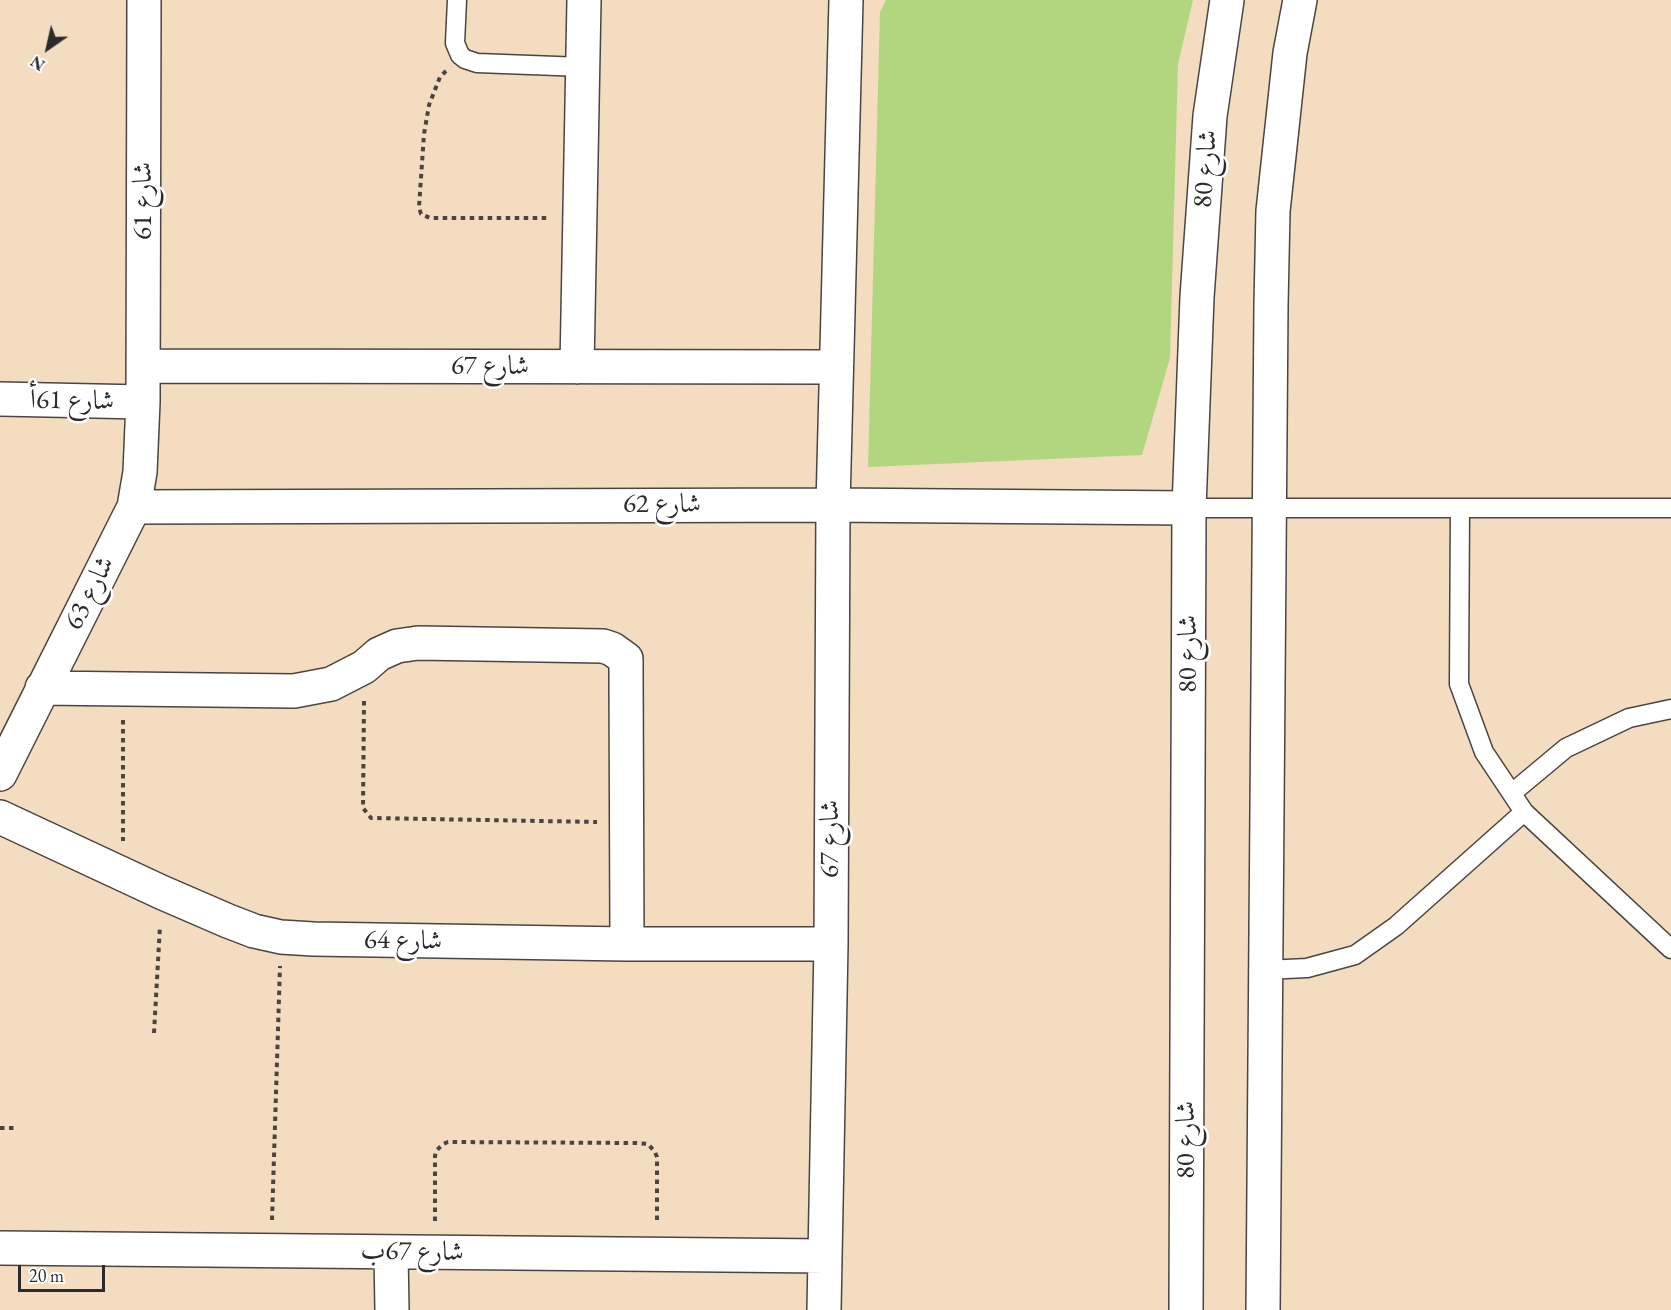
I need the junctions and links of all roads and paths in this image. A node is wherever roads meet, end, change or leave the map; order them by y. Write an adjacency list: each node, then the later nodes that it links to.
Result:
1 (144, 0): 10 (street, شارع 61)
2 (457, 0): 7 (lane)
3 (584, 0): 8 (street)
4 (846, 0): 12 (street, شارع 67)
5 (1227, 0): 17 (street, شارع 80)
6 (1300, 0): 18 (street)
7 (460, 55): 8 (lane); 9 (path)
8 (583, 67): 9 (street)
9 (579, 218): 11 (street)
10 (143, 366): 11 (street, شارع 67); 14 (street, شارع 61)
11 (577, 367): 12 (street, شارع 67)
12 (836, 367): 15 (street, شارع 67)
13 (0, 399): 14 (street, شارع 61أ)
14 (143, 402): 16 (street, شارع 63)
15 (833, 505): 16 (street, شارع 62); 17 (street, شارع 62); 34 (street, شارع 67)
16 (134, 507): 22 (street, شارع 63)
17 (1189, 508): 18 (lane); 48 (street, شارع 80)
18 (1269, 508): 19 (lane); 36 (street)
19 (1460, 508): 20 (lane); 26 (lane)
20 (1671, 508)
21 (364, 668): 23 (street); 29 (path); 29 (street)
22 (42, 688): 23 (street); 25 (street, شارع 63)
23 (123, 688): 30 (path)
24 (1671, 709): 26 (lane)
25 (0, 774)
26 (1512, 793): 27 (lane)
27 (1524, 812): 35 (lane); 36 (lane)
28 (0, 817): 30 (street, شارع 64)
29 (627, 823): 33 (street)
30 (123, 875): 31 (street, شارع 64)
31 (161, 892): 32 (street, شارع 64); 37 (path)
32 (281, 937): 33 (street, شارع 64); 41 (path)
33 (627, 944): 34 (street, شارع 64)
34 (831, 944): 45 (street, شارع 67)
35 (1671, 949)
36 (1265, 970): 49 (street)
37 (154, 1033)
38 (0, 1128): 39 (path)
39 (15, 1128)
40 (0, 1248): 41 (street, شارع 67ب)
41 (272, 1250): 42 (street, شارع 67ب)
42 (391, 1252): 43 (street, شارع 67ب); 46 (street)
43 (435, 1252): 44 (street, شارع 67ب); 44 (path)
44 (657, 1254): 45 (street, شارع 67ب)
45 (825, 1256): 47 (street, شارع 67)
46 (392, 1310)
47 (824, 1310)
48 (1186, 1310)
49 (1263, 1310)

